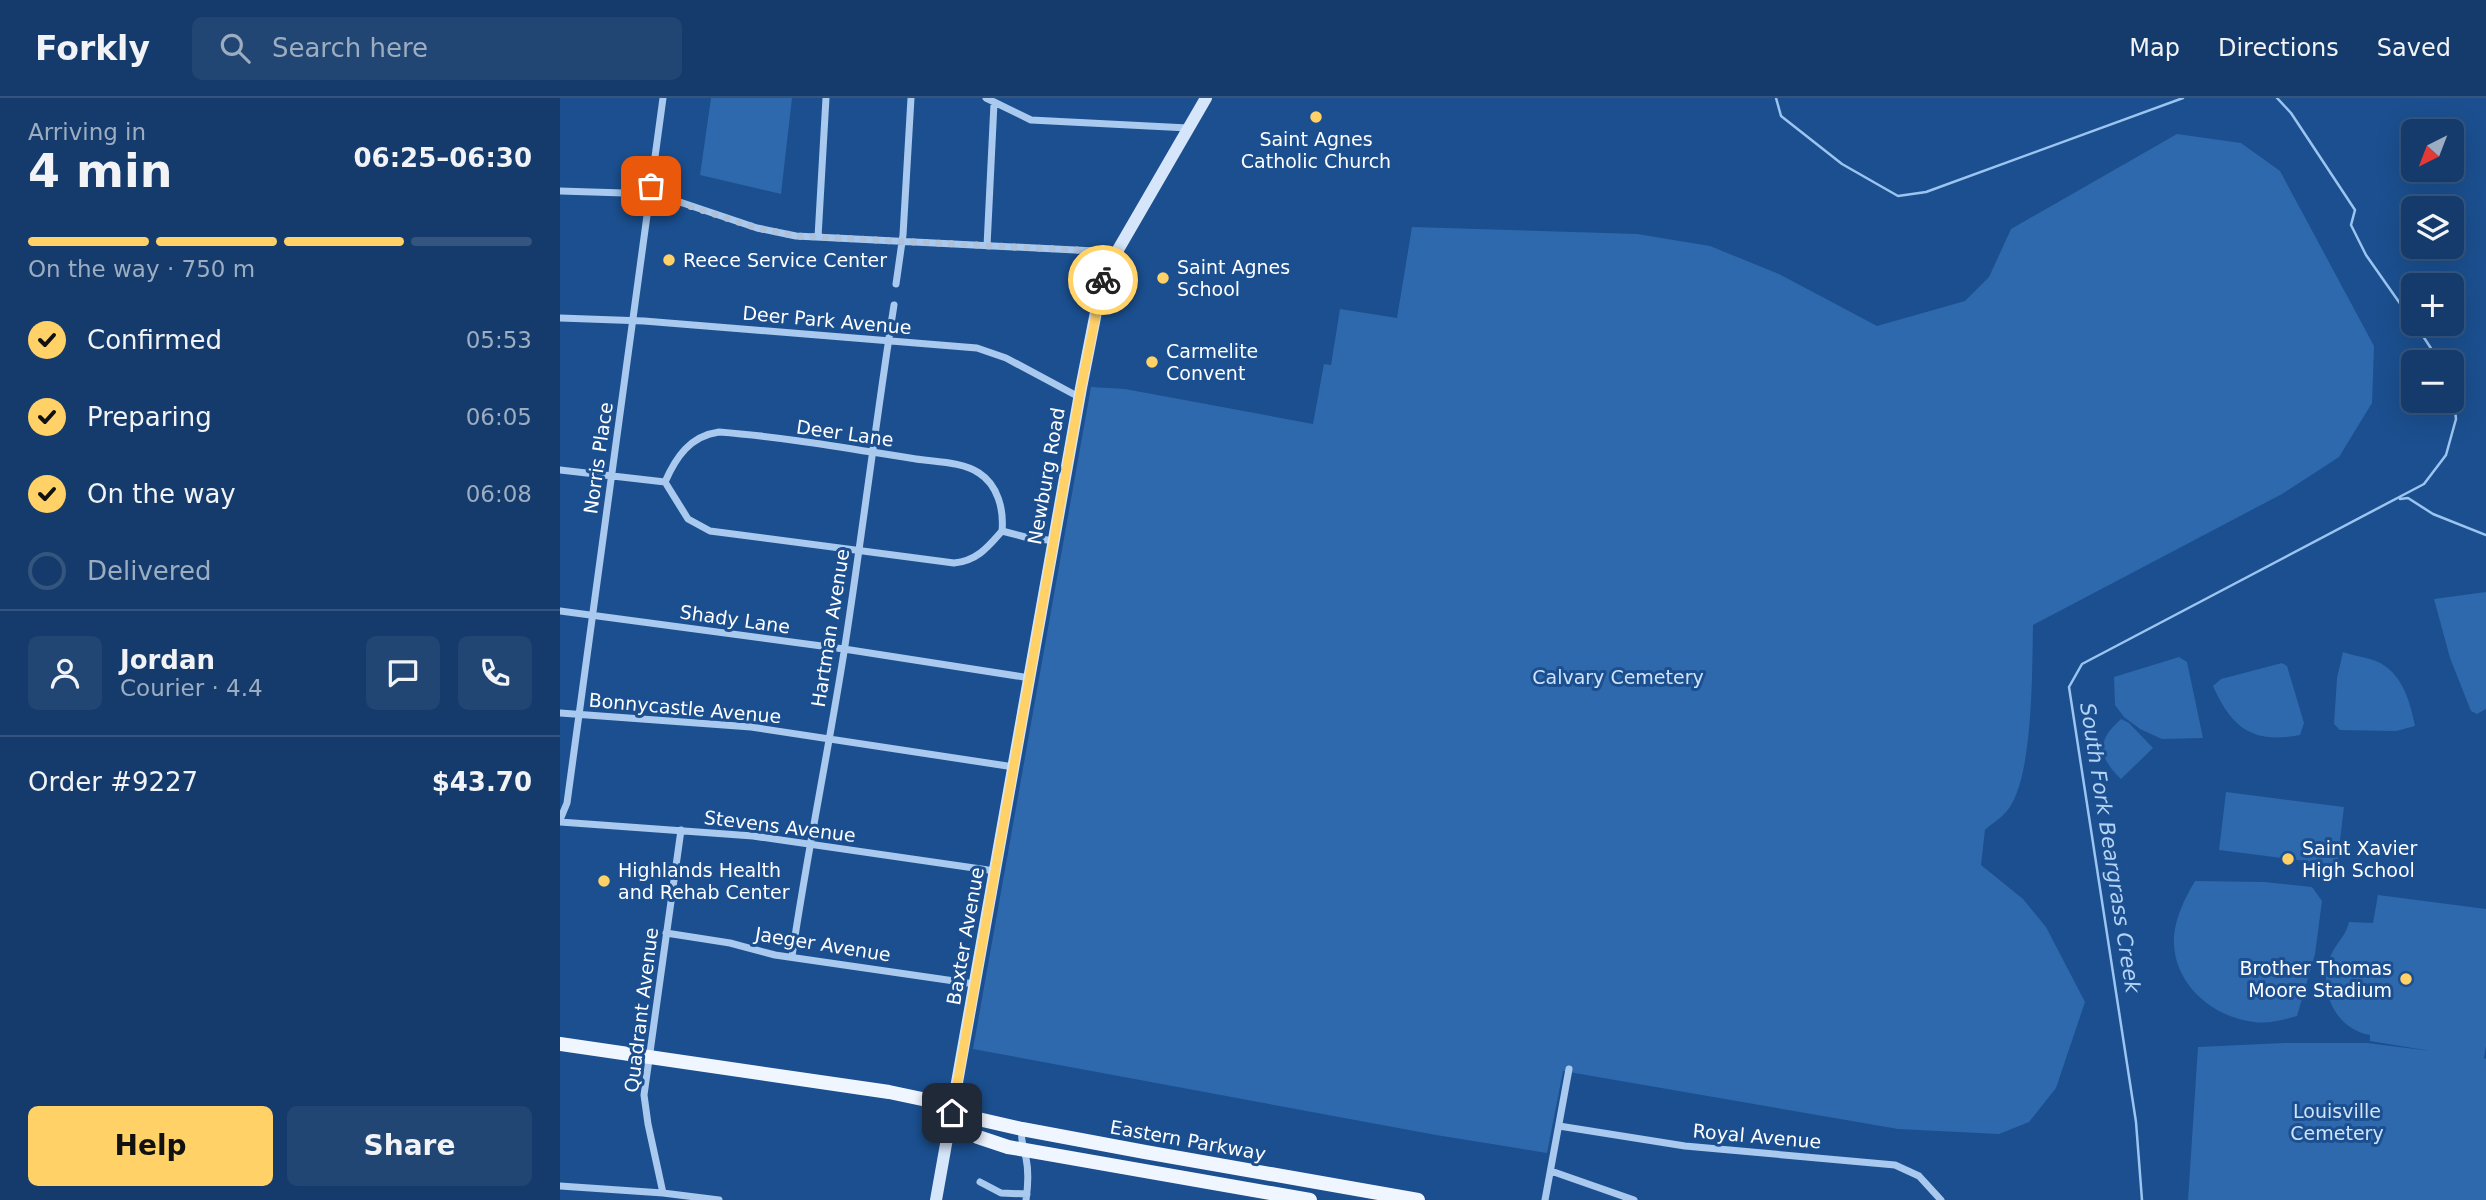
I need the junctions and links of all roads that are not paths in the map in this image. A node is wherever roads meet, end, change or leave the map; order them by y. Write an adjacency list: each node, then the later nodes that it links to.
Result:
1 (663, 98): 8 (street, Norris Place)
2 (826, 98): 9 (street)
3 (911, 98): 10 (street)
4 (1206, 98): 6 (main road, Newburg Road)
5 (990, 100): 6 (street); 11 (street)
6 (1188, 128): 12 (main road, Newburg Road)
7 (560, 191): 8 (street)
8 (650, 193): 9 (street); 16 (street, Norris Place)
9 (818, 237): 10 (street)
10 (903, 242): 11 (street); 13 (street)
11 (987, 246): 12 (street)
12 (1115, 252): 18 (main road, Newburg Road)
13 (896, 284)
14 (894, 305): 17 (street, Hartman Avenue)
15 (560, 318): 16 (street, Deer Park Avenue)
16 (633, 322): 17 (street, Deer Park Avenue); 21 (street, Norris Place)
17 (888, 341): 18 (street, Deer Park Avenue); 19 (street, Hartman Avenue)
18 (1079, 397): 24 (main road, Newburg Road)
19 (873, 453): 22 (street, Deer Lane); 23 (street, Deer Lane); 25 (street, Hartman Avenue)
20 (560, 470): 21 (street)
21 (611, 477): 22 (street); 27 (street, Norris Place)
22 (665, 482): 25 (street)
23 (1002, 531): 24 (street); 25 (street)
24 (1055, 541): 29 (main road, Newburg Road)
25 (859, 551): 28 (street, Hartman Avenue)
26 (560, 611): 27 (street, Shady Lane)
27 (592, 616): 28 (street, Shady Lane); 31 (street, Norris Place)
28 (844, 649): 29 (street, Shady Lane); 32 (street, Hartman Avenue)
29 (1030, 678): 33 (main road, Baxter Avenue)
30 (560, 713): 31 (street, Bonnycastle Avenue)
31 (578, 714): 32 (street, Bonnycastle Avenue); 34 (street, Norris Place)
32 (828, 739): 33 (street, Bonnycastle Avenue); 36 (street, Hartman Avenue)
33 (1014, 767): 37 (main road, Baxter Avenue)
34 (560, 821): 35 (street, Stevens Avenue)
35 (681, 830): 36 (street, Stevens Avenue); 38 (street, Quadrant Avenue)
36 (809, 845): 37 (street, Stevens Avenue); 39 (street, Hartman Avenue)
37 (995, 871): 40 (main road, Baxter Avenue)
38 (666, 933): 39 (street, Jaeger Avenue); 42 (street, Quadrant Avenue)
39 (792, 956): 40 (street, Jaeger Avenue)
40 (976, 984): 44 (main road, Baxter Avenue)
41 (560, 1044): 42 (main road, Eastern Parkway)
42 (648, 1057): 44 (main road, Eastern Parkway); 52 (street, Quadrant Avenue)
43 (1569, 1069): 45 (street)
44 (952, 1113): 46 (main road, Eastern Parkway); 47 (main road, Eastern Parkway); 56 (main road, Baxter Avenue)
45 (1559, 1126): 48 (street); 61 (street, Royal Avenue)
46 (1022, 1129): 47 (street); 51 (main road, Eastern Parkway)
47 (1024, 1149): 51 (main road, Eastern Parkway); 53 (street)
48 (1550, 1171): 59 (street); 60 (street)
49 (980, 1182): 53 (street)
50 (560, 1186): 52 (street)
51 (1264, 1188): 57 (main road, Eastern Parkway); 58 (main road, Eastern Parkway)
52 (663, 1193): 54 (street)
53 (1027, 1197)
54 (705, 1199): 55 (street)
55 (719, 1200)
56 (936, 1200)
57 (1310, 1200)
58 (1418, 1200)
59 (1545, 1200)
60 (1634, 1200)
61 (1941, 1200)

